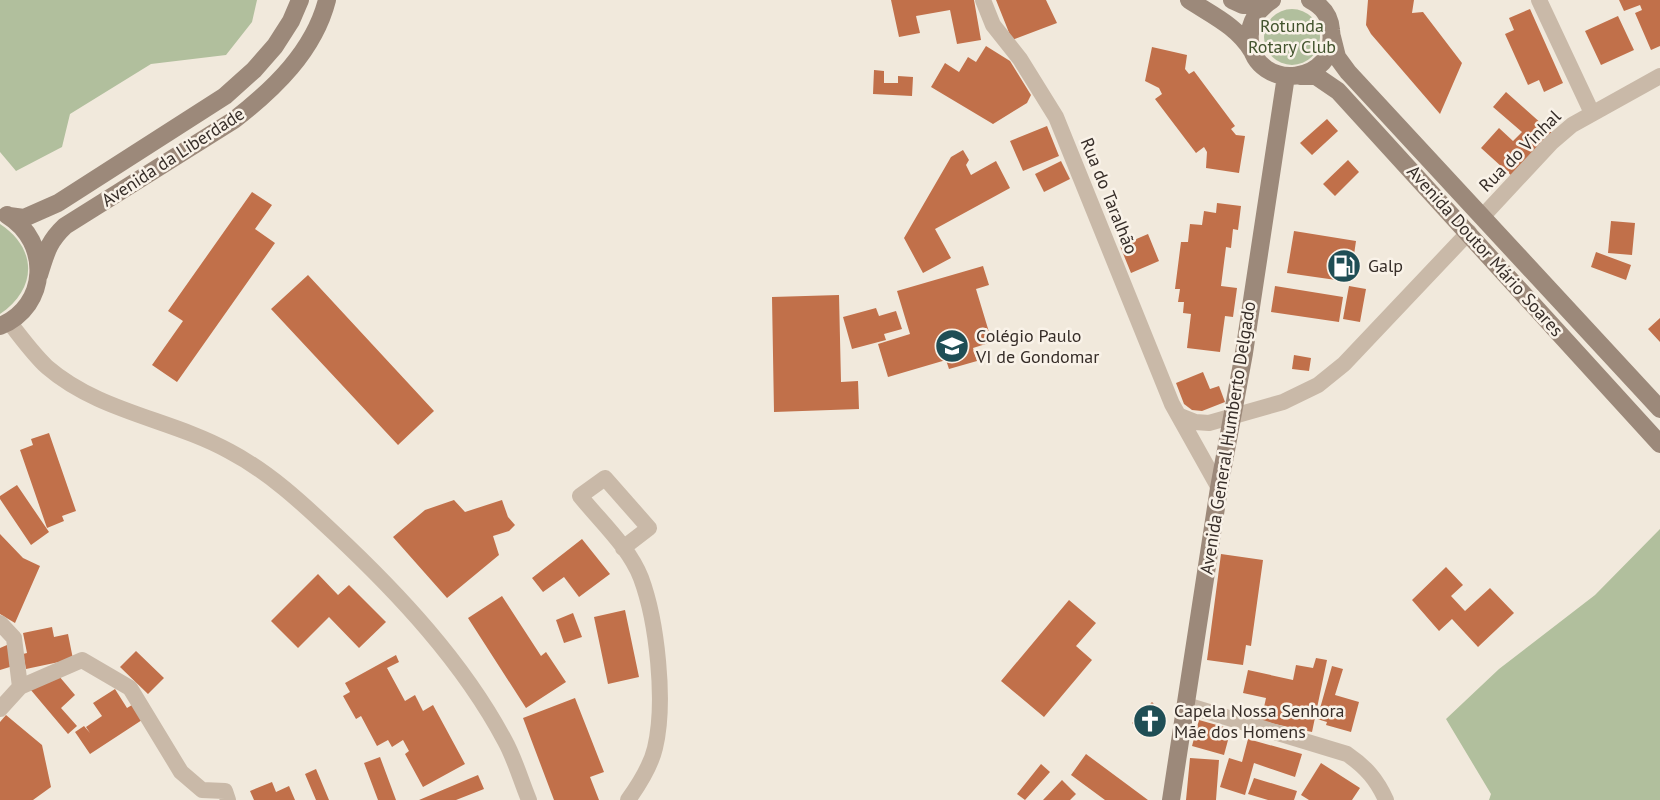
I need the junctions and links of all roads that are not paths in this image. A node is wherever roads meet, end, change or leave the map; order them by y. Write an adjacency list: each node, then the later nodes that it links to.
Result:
1 (300, 0): 14 (main road, Avenida da Liberdade)
2 (327, 0): 17 (main road, Avenida da Liberdade)
3 (984, 0): 20 (street, Rua do Taralhão)
4 (1189, 0): 10 (main road)
5 (1232, 0): 8 (main road)
6 (1310, 0): 9 (main road, Avenida Doutor Mário Soares)
7 (1539, 0): 13 (street)
8 (1268, 3): 10 (main road)
9 (1332, 37): 11 (main road); 15 (main road, Avenida Doutor Mário Soares)
10 (1254, 54): 11 (main road, Avenida Doutor Mário Soares)
11 (1293, 76): 16 (main road, Avenida Doutor Mário Soares); 21 (main road, Avenida General Humberto Delgado)
12 (1660, 76): 13 (street, Rua do Vinhal)
13 (1592, 113): 15 (street, Rua do Vinhal)
14 (4, 215): 17 (main road)
15 (1483, 216): 19 (main road, Avenida Doutor Mário Soares)
16 (1469, 232): 21 (street); 22 (main road, Avenida Doutor Mário Soares)
17 (39, 275): 18 (main road, Avenida da Liberdade)
18 (5, 324): 30 (street)
19 (1660, 409)
20 (1180, 416): 21 (street); 23 (street, Rua do Taralhão)
21 (1232, 418): 23 (main road, Avenida General Humberto Delgado)
22 (1660, 444)
23 (1219, 488): 27 (main road, Avenida General Humberto Delgado)
24 (623, 548): 31 (street)
25 (0, 623): 26 (street)
26 (20, 687): 28 (street); 29 (street)
27 (1186, 705): 32 (main road, Avenida General Humberto Delgado); 33 (street)
28 (0, 709)
29 (228, 800)
30 (528, 800)
31 (628, 800)
32 (1171, 800)
33 (1386, 800)

